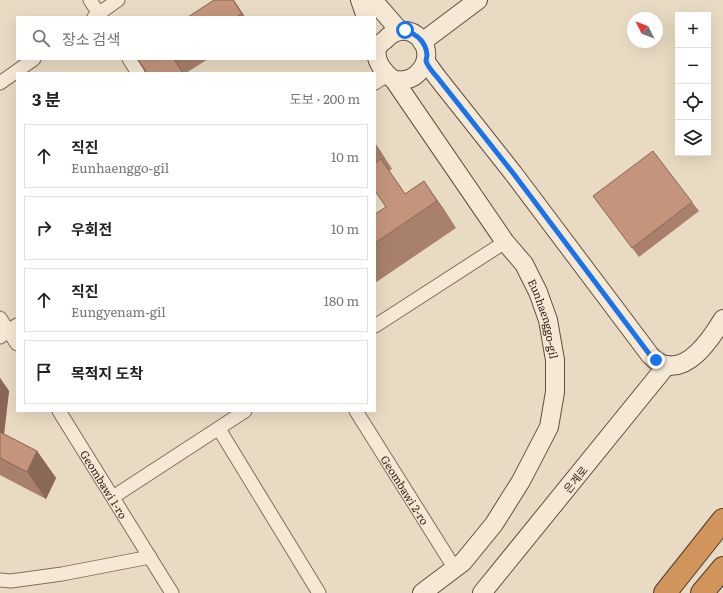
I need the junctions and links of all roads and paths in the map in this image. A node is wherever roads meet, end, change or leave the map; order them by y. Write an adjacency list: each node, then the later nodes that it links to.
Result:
1 (90, 0): 6 (street)
2 (118, 0): 6 (street)
3 (360, 0): 7 (street)
4 (373, 0): 8 (street)
5 (478, 0): 9 (street)
6 (98, 16)
7 (366, 16)
8 (399, 30): 9 (street); 10 (street, Eunhaenggo-gil)
9 (422, 42): 13 (street)
10 (376, 46): 15 (street, Eunhaenggo-gil)
11 (33, 60): 16 (street)
12 (129, 60): 14 (street)
13 (426, 62): 15 (street); 23 (street)
14 (137, 72)
15 (385, 79): 17 (street, Eunhaenggo-gil)
16 (0, 82)
17 (505, 242): 20 (street); 32 (street, Eunhaenggo-gil)
18 (0, 318): 21 (street)
19 (723, 319): 23 (street)
20 (376, 325)
21 (9, 331): 22 (street)
22 (16, 342)
23 (667, 365): 37 (street, 은계로)
24 (60, 412): 28 (street, Geombawi 1-ro)
25 (244, 412): 27 (street)
26 (357, 412): 32 (street, Geombawi 2-ro)
27 (218, 429): 28 (street); 35 (street)
28 (113, 498): 30 (street, Geombawi 1-ro)
29 (723, 520): 38 (highway)
30 (150, 557): 33 (street); 34 (street, Geombawi 1-ro)
31 (723, 568): 39 (highway)
32 (455, 569): 36 (street, Eunhaenggo-gil)
33 (0, 580)
34 (172, 593)
35 (319, 593)
36 (422, 593)
37 (482, 593)
38 (665, 593)
39 (702, 593)

